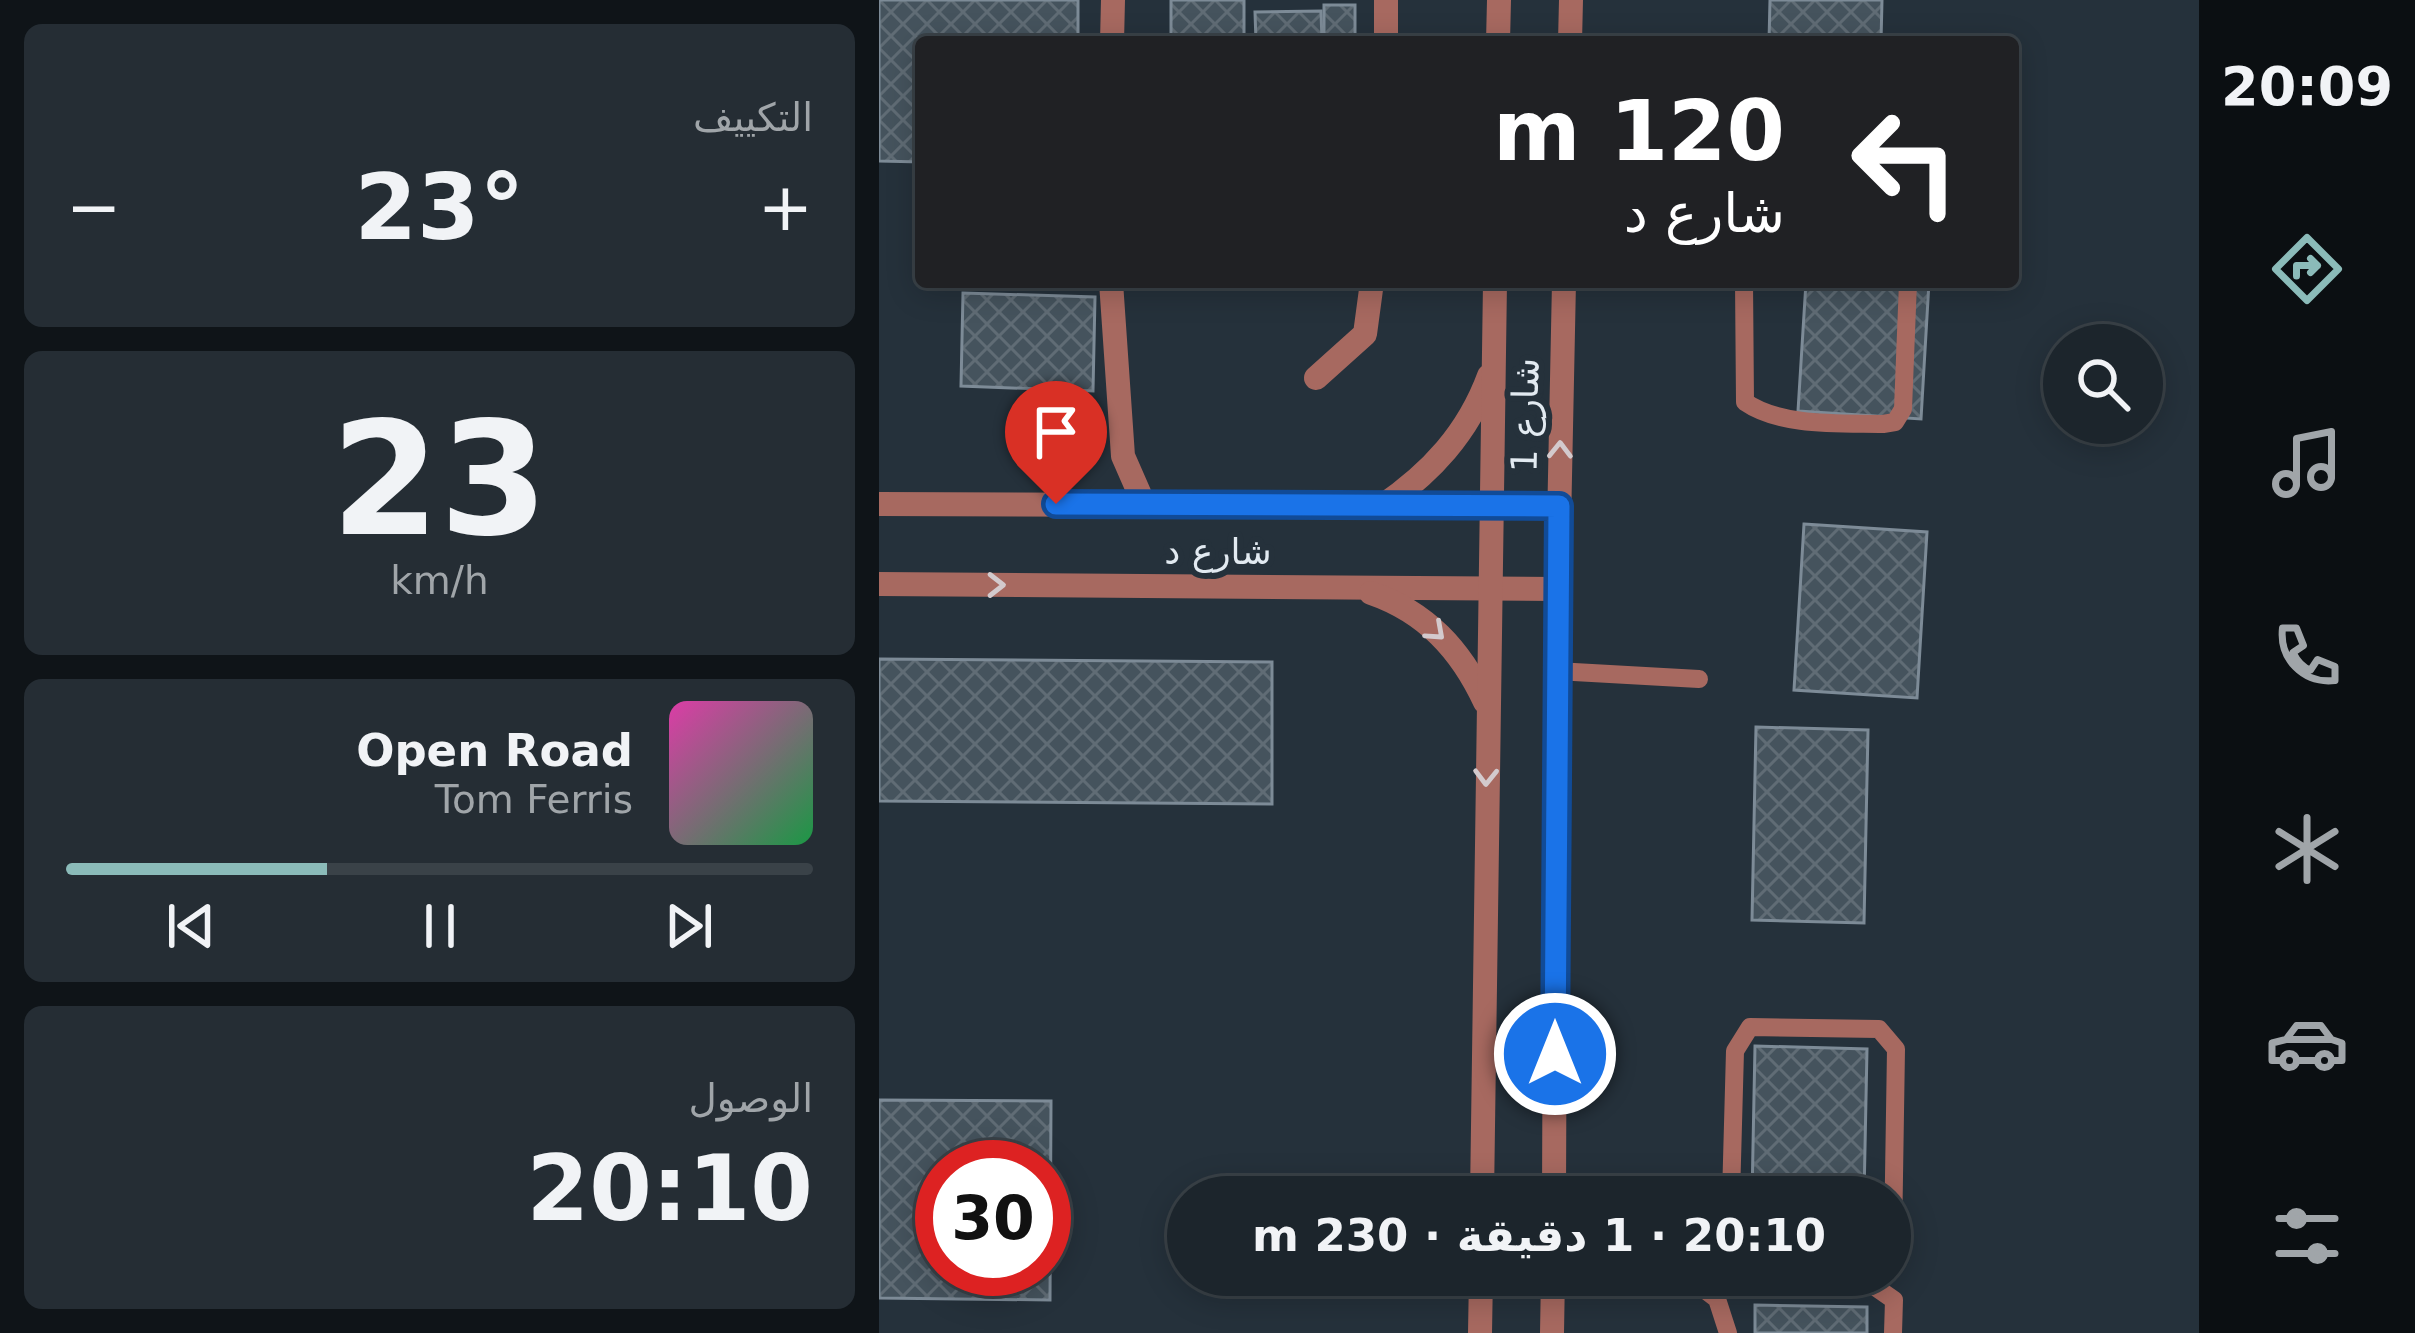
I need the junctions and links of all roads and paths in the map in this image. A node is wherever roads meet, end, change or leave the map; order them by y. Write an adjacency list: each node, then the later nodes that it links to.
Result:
1 (1113, 0): 5 (street)
2 (1386, 0): 6 (street)
3 (1499, 0): 7 (street)
4 (1571, 0): 8 (street)
5 (1112, 36)
6 (1386, 36)
7 (1499, 36)
8 (1570, 36)
9 (1111, 288): 18 (street)
10 (1371, 288): 16 (street)
11 (1495, 288): 15 (street, شارع 1)
12 (1564, 288): 19 (street, شارع 1, one-way to 12)
13 (1744, 288): 14 (lane)
14 (1908, 288)
15 (1493, 362): 20 (street); 21 (street, شارع 1)
16 (1316, 378)
17 (879, 504): 18 (street, شارع د)
18 (1144, 504): 20 (street, شارع د)
19 (1559, 506): 21 (street, شارع د); 25 (street, شارع 1)
20 (1381, 507): 21 (street, شارع د)
21 (1491, 508): 24 (street, شارع 1)
22 (879, 584): 23 (street, شارع د, one-way to 23)
23 (1358, 588): 24 (street, شارع د); 28 (street, one-way to 28)
24 (1490, 588): 25 (street, شارع د); 28 (street, شارع 1)
25 (1557, 589): 26 (street, شارع 1)
26 (1556, 671): 27 (lane); 30 (street, شارع 1)
27 (1699, 679)
28 (1487, 706): 29 (street, شارع 1, one-way to 29)
29 (1482, 1176)
30 (1554, 1176)
31 (1732, 1176): 32 (lane)
32 (1894, 1176)
33 (1481, 1296): 37 (street)
34 (1553, 1296): 38 (street)
35 (1713, 1296): 39 (lane)
36 (1888, 1296): 40 (lane)
37 (1480, 1333)
38 (1552, 1333)
39 (1728, 1333)
40 (1893, 1333)

